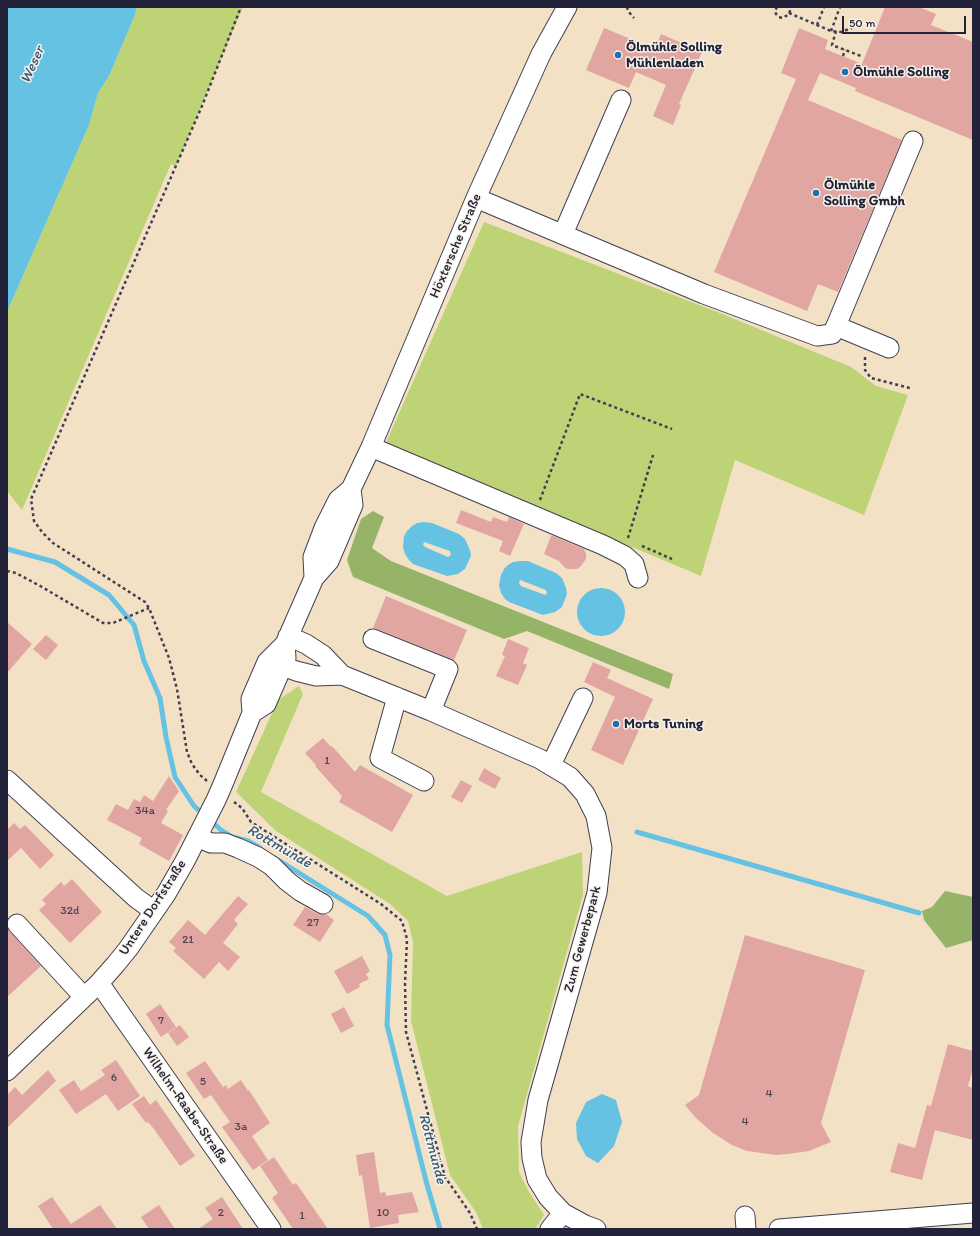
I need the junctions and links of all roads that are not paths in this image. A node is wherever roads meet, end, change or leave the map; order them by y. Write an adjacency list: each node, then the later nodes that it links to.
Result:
1 (567, 7): 4 (street, Höxtersche Straße)
2 (621, 100): 5 (street)
3 (913, 141): 6 (street)
4 (476, 198): 5 (street); 8 (street, Höxtersche Straße)
5 (563, 234): 6 (street)
6 (836, 326): 7 (street)
7 (889, 348)
8 (371, 447): 9 (street); 11 (street, Höxtersche Straße)
9 (638, 578)
10 (373, 639): 16 (street)
11 (287, 640): 12 (street, Untere Dorfstraße); 13 (street, Zum Gewerbepark); 17 (street, Untere Dorfstraße)
12 (283, 666): 13 (street, Zum Gewerbepark); 17 (street, Untere Dorfstraße)
13 (342, 675): 14 (street, Zum Gewerbepark)
14 (397, 697): 16 (street, Zum Gewerbepark); 20 (street)
15 (583, 698): 18 (street)
16 (431, 711): 18 (street, Zum Gewerbepark)
17 (252, 713): 21 (street, Untere Dorfstraße)
18 (551, 764): 28 (street, Zum Gewerbepark)
19 (7, 780): 23 (street)
20 (424, 781)
21 (200, 832): 22 (street); 23 (street, Untere Dorfstraße)
22 (323, 904)
23 (154, 911): 25 (street, Untere Dorfstraße)
24 (17, 924): 26 (street)
25 (99, 983): 26 (street, Untere Dorfstraße); 31 (street, Wilhelm-Raabe-Straße)
26 (84, 997): 27 (street, Untere Dorfstraße)
27 (10, 1061)
28 (563, 1213): 32 (street); 33 (street, Zum Gewerbepark)
29 (973, 1213): 30 (street)
30 (876, 1225): 34 (street)
31 (271, 1229)
32 (550, 1229)
33 (596, 1229)
34 (779, 1229)

